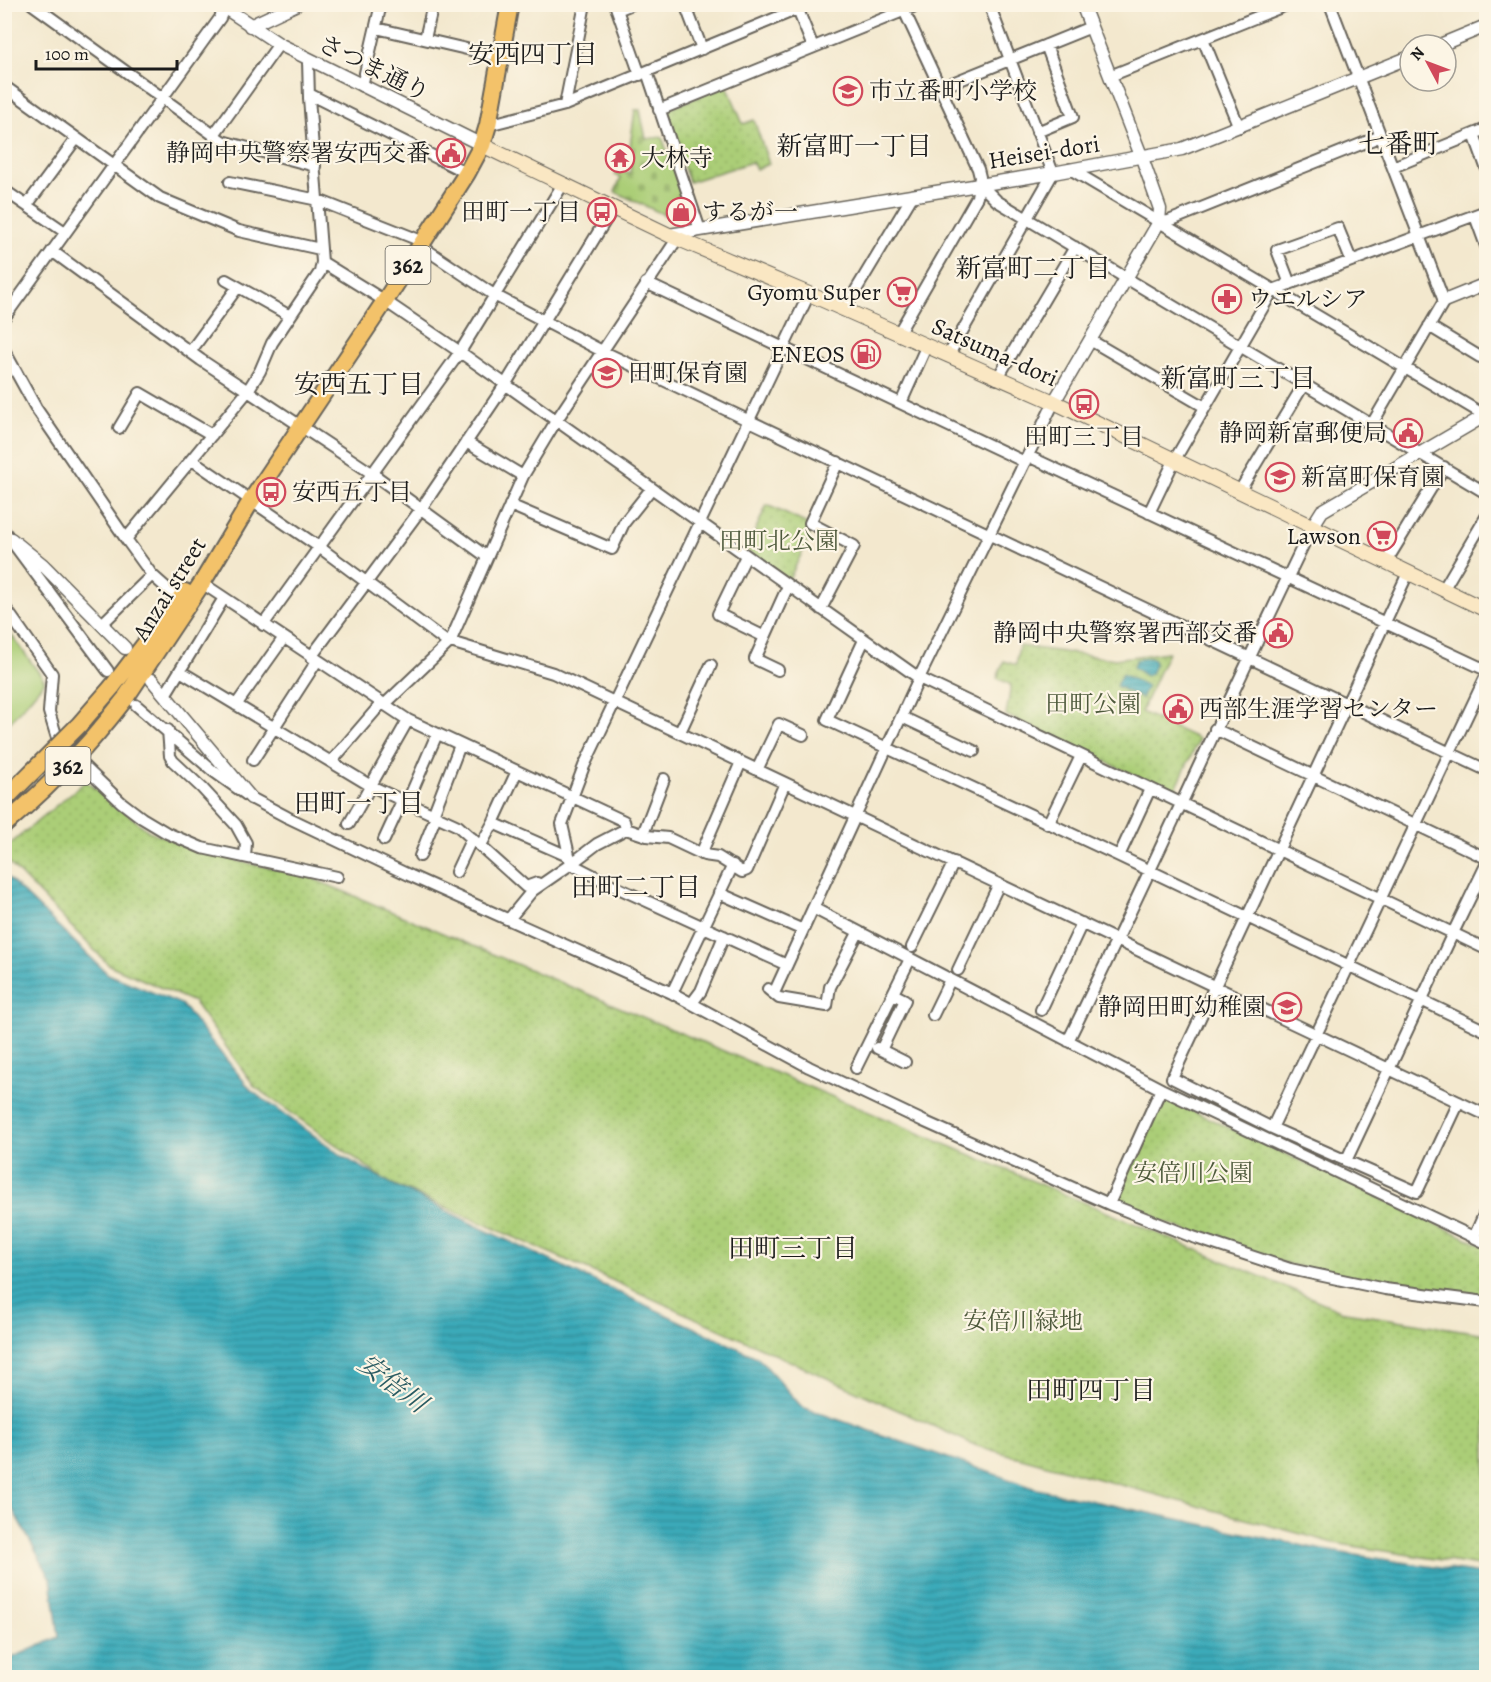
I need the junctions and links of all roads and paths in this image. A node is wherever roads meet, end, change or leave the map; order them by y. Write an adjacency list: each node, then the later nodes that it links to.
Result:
1 (32, 4): 41 (street)
2 (297, 4): 19 (street)
3 (381, 4): 22 (street)
4 (433, 4): 24 (street)
5 (510, 4): 30 (main road)
6 (585, 4): 42 (street)
7 (632, 4): 16 (street)
8 (685, 4): 29 (street)
9 (810, 4): 17 (street)
10 (920, 4): 18 (street)
11 (989, 4): 31 (street)
12 (1082, 4): 21 (street)
13 (1289, 4): 25 (street)
14 (1330, 4): 36 (street)
15 (223, 6): 19 (street, さつま通り); 41 (street)
16 (616, 7): 34 (street)
17 (797, 7): 28 (street); 29 (street)
18 (902, 8): 28 (street); 39 (street)
19 (250, 26): 26 (street, さつま通り)
20 (1486, 26): 23 (street)
21 (1090, 27): 27 (street); 35 (street)
22 (376, 28): 24 (street); 38 (street)
23 (1458, 38)
24 (425, 39): 30 (street)
25 (1203, 39): 35 (street); 45 (street)
26 (279, 44): 32 (street, さつま通り); 49 (street)
27 (1046, 45): 31 (street); 47 (street)
28 (813, 47): 43 (street)
29 (702, 49): 34 (street)
30 (501, 57): 44 (main road)
31 (1010, 59): 39 (street); 47 (street)
32 (308, 60): 38 (street, さつま通り); 40 (street)
33 (1398, 62): 36 (street, Heisei-dori)
34 (643, 74): 42 (street); 43 (street)
35 (1110, 76): 53 (street)
36 (1358, 78): 45 (street, Heisei-dori); 50 (street)
37 (4, 86): 51 (street)
38 (362, 86): 52 (street, さつま通り)
39 (940, 88): 63 (street)
40 (309, 94): 55 (street); 59 (street)
41 (163, 98): 49 (street); 54 (street)
42 (566, 105): 44 (street)
43 (659, 110): 73 (street)
44 (488, 125): 52 (main road)
45 (1239, 127): 53 (street, Heisei-dori)
46 (1486, 129): 48 (street)
47 (1037, 132): 60 (street)
48 (1474, 134): 56 (street); 57 (street)
49 (213, 136): 55 (street)
50 (1381, 136): 56 (street); 72 (street)
51 (76, 139): 54 (street); 67 (street)
52 (482, 145): 59 (highway, Anzai street / 362); 62 (main road, Satsuma-dori)
53 (1142, 158): 58 (street, Heisei-dori); 72 (street)
54 (113, 166): 74 (street); 80 (street)
55 (315, 166): 66 (street)
56 (1393, 167): 75 (street)
57 (1486, 167)
58 (1070, 170): 60 (street, Heisei-dori); 72 (street)
59 (467, 173): 77 (highway, Anzai street / 362)
60 (1053, 173): 63 (street, Heisei-dori); 71 (street)
61 (230, 182): 66 (street)
62 (563, 184): 68 (main road, Satsuma-dori); 92 (street)
63 (980, 184): 65 (street, Heisei-dori); 71 (street); 100 (street)
64 (4, 190): 67 (street)
65 (913, 195): 73 (street, Heisei-dori); 95 (street)
66 (318, 200): 77 (street); 80 (street)
67 (27, 205): 74 (street)
68 (613, 208): 76 (main road, Satsuma-dori); 98 (street)
69 (1486, 211): 70 (street)
70 (1475, 216): 75 (street); 78 (street)
71 (1027, 219): 79 (street); 110 (street)
72 (1159, 222): 84 (street); 90 (street)
73 (700, 230): 76 (street, Heisei-dori)
74 (65, 232): 81 (street)
75 (1418, 236): 82 (street); 93 (street)
76 (673, 237): 86 (street); 91 (main road, Satsuma-dori)
77 (422, 244): 92 (street); 94 (highway, Anzai street / 362)
78 (1486, 246)
79 (1075, 247): 84 (street); 112 (street)
80 (320, 249): 83 (street)
81 (52, 251): 97 (street); 107 (street)
82 (1351, 260): 87 (street); 87 (street)
83 (322, 262): 94 (street); 96 (street)
84 (1126, 278): 101 (street); 102 (street)
85 (226, 280): 89 (street)
86 (646, 283): 104 (street); 106 (street)
87 (1290, 284): 90 (street)
88 (1486, 284): 93 (street)
89 (237, 288): 96 (street); 107 (street)
90 (1274, 290): 102 (street); 111 (street)
91 (809, 294): 95 (main road, Satsuma-dori); 104 (street)
92 (495, 296): 98 (street); 108 (street)
93 (1444, 300): 99 (street)
94 (385, 301): 108 (street); 123 (highway, Anzai street / 362)
95 (844, 310): 100 (main road, Satsuma-dori)
96 (290, 316): 115 (street)
97 (4, 318)
98 (544, 321): 106 (street); 114 (street)
99 (1429, 326): 109 (street); 111 (street)
100 (898, 334): 103 (main road, Satsuma-dori)
101 (1090, 340): 116 (street); 118 (street)
102 (1240, 346): 113 (street); 118 (street)
103 (926, 347): 110 (main road, Satsuma-dori); 117 (street)
104 (784, 348): 117 (street); 120 (street)
105 (4, 350): 147 (street)
106 (602, 351): 120 (street); 121 (street)
107 (190, 352): 115 (street)
108 (460, 352): 114 (street); 133 (street)
109 (1486, 354)
110 (948, 356): 112 (main road, Satsuma-dori)
111 (1405, 368): 119 (street); 122 (street)
112 (997, 378): 116 (main road, Satsuma-dori)
113 (1304, 384): 122 (street); 136 (street)
114 (505, 385): 121 (street); 126 (street)
115 (247, 392): 123 (street); 125 (street)
116 (1054, 402): 128 (street); 130 (main road, Satsuma-dori)
117 (901, 403): 128 (street)
118 (1205, 407): 130 (street)
119 (1486, 415): 127 (street)
120 (748, 420): 131 (street); 143 (street)
121 (556, 421): 134 (street); 135 (street)
122 (1372, 424): 127 (street)
123 (300, 427): 133 (street); 138 (highway, Anzai street / 362)
124 (119, 428): 125 (street)
125 (212, 435): 129 (street)
126 (466, 442): 134 (street); 140 (street)
127 (1420, 453): 132 (street); 144 (street)
128 (1026, 459): 141 (street); 145 (street)
129 (192, 460): 138 (street); 147 (street)
130 (1174, 461): 136 (main road, Satsuma-dori); 141 (street)
131 (838, 462): 145 (street); 162 (street)
132 (1444, 467): 137 (street); 151 (street)
133 (373, 474): 140 (street); 148 (street)
134 (523, 476): 139 (street)
135 (651, 489): 139 (street); 143 (street)
136 (1239, 492): 144 (main road, Satsuma-dori)
137 (1486, 493)
138 (251, 501): 148 (street); 156 (highway, Anzai street / 362); 160 (highway, Anzai street / 362)
139 (510, 506): 150 (street)
140 (421, 509): 150 (street); 155 (street)
141 (1149, 513): 154 (street)
142 (1486, 517): 158 (street)
143 (699, 524): 149 (street); 183 (street)
144 (1312, 527): 151 (main road, Satsuma-dori); 154 (street)
145 (990, 534): 172 (street); 179 (street)
146 (8, 535): 165 (street); 180 (street)
147 (126, 538): 153 (street)
148 (319, 547): 155 (street); 166 (street)
149 (746, 556): 157 (street); 167 (street)
150 (487, 557): 170 (street)
151 (1386, 562): 152 (main road, Satsuma-dori)
152 (1408, 573): 158 (main road, Satsuma-dori); 164 (street)
153 (152, 575): 160 (street); 165 (street)
154 (1287, 578): 164 (street); 172 (street)
155 (366, 582): 170 (street); 173 (street)
156 (202, 583): 159 (street); 184 (highway, Anzai street / 362)
157 (788, 586): 162 (street); 167 (street)
158 (1443, 590): 163 (main road, Satsuma-dori)
159 (224, 598): 166 (street); 177 (street)
160 (179, 599): 180 (highway, Anzai street / 362)
161 (4, 606): 232 (street)
162 (821, 609): 169 (street)
163 (1486, 610)
164 (1385, 623): 176 (street); 186 (street)
165 (102, 624): 171 (street)
166 (263, 626): 168 (street)
167 (765, 637): 175 (street)
168 (284, 639): 173 (street); 187 (street)
169 (864, 640): 179 (street); 197 (street)
170 (450, 642): 183 (street); 185 (street)
171 (125, 648)
172 (1249, 657): 186 (street); 191 (street)
173 (314, 659): 185 (street); 190 (street)
174 (711, 665): 193 (street)
175 (778, 670)
176 (1486, 670)
177 (180, 671): 182 (street); 187 (street)
178 (1486, 676): 199 (street)
179 (919, 678): 188 (street); 200 (street)
180 (110, 679): 214 (highway, 362, bridge)
181 (152, 680): 182 (street)
182 (165, 695): 213 (street)
183 (615, 701): 193 (street); 212 (street)
184 (130, 702): 192 (street); 223 (highway, 362, bridge)
185 (382, 704): 189 (street); 202 (street)
186 (1348, 704): 199 (street); 207 (street)
187 (236, 705): 190 (street)
188 (902, 717): 197 (street); 198 (street)
189 (408, 720): 194 (street); 210 (street)
190 (274, 728): 201 (street); 202 (street)
191 (1215, 729): 207 (street); 216 (street)
192 (168, 730): 213 (street); 232 (street)
193 (680, 732): 203 (street)
194 (437, 734): 196 (street); 215 (street)
195 (803, 735): 204 (street)
196 (460, 745): 206 (street); 217 (street)
197 (887, 750): 218 (street); 221 (street)
198 (974, 751)
199 (1450, 752): 205 (street); 222 (street)
200 (1081, 756): 211 (street); 221 (street)
201 (253, 760)
202 (332, 762): 210 (street)
203 (741, 762): 204 (street); 229 (street)
204 (757, 770): 209 (street)
205 (1486, 770)
206 (517, 771): 212 (street); 219 (street)
207 (1314, 775): 222 (street); 228 (street)
208 (664, 779): 225 (street)
209 (785, 783): 218 (street); 236 (street)
210 (371, 786): 215 (street); 220 (street)
211 (1150, 789): 216 (street); 231 (street)
212 (571, 796): 224 (street); 234 (street)
213 (251, 798): 247 (street)
214 (4, 800)
215 (405, 802): 217 (street); 226 (street)
216 (1180, 803): 228 (street); 238 (street)
217 (434, 816): 227 (street); 230 (street)
218 (855, 816): 235 (street); 245 (street)
219 (493, 823): 227 (street); 234 (street)
220 (349, 824)
221 (1048, 824): 231 (street)
222 (1415, 824): 233 (street); 244 (street)
223 (4, 825)
224 (626, 829): 225 (street); 234 (street)
225 (643, 834): 229 (street)
226 (384, 840)
227 (476, 841): 239 (street); 241 (street)
228 (1278, 850): 244 (street); 246 (street)
229 (701, 854): 236 (street)
230 (420, 856)
231 (1119, 856): 238 (street)
232 (245, 857): 240 (street)
233 (1486, 858)
234 (570, 860): 241 (street); 249 (street)
235 (954, 862): 242 (street); 255 (street)
236 (733, 865): 243 (street)
237 (1486, 865): 252 (street)
238 (1150, 871): 246 (street); 254 (street)
239 (456, 872)
240 (337, 877)
241 (551, 878): 247 (street)
242 (999, 884): 248 (street); 260 (street)
243 (719, 893): 249 (street); 250 (street)
244 (1381, 897): 252 (street); 259 (street)
245 (813, 908): 250 (street); 251 (street)
246 (1247, 916): 259 (street); 262 (street)
247 (509, 919): 263 (street)
248 (1082, 923): 254 (street); 267 (street)
249 (703, 926): 253 (street); 263 (street)
250 (803, 930): 258 (street)
251 (858, 933): 257 (street); 258 (street)
252 (1452, 933): 256 (street); 265 (street)
253 (724, 936): 258 (street); 266 (street)
254 (1118, 940): 262 (street); 271 (street)
255 (912, 946)
256 (1486, 949)
257 (910, 959): 261 (street); 264 (street)
258 (786, 965)
259 (1349, 966): 265 (street); 270 (street)
260 (958, 970)
261 (950, 980): 268 (street); 271 (street)
262 (1214, 986): 270 (street); 280 (street)
263 (672, 993): 266 (street)
264 (893, 994): 272 (street); 273 (street)
265 (1422, 1000): 269 (street); 276 (street)
266 (692, 1003): 282 (street)
267 (1041, 1010)
268 (933, 1015)
269 (1485, 1027)
270 (1316, 1035): 276 (street); 280 (street)
271 (1068, 1041): 277 (street)
272 (868, 1044): 273 (street); 275 (street)
273 (881, 1050): 274 (street)
274 (905, 1062)
275 (856, 1068)
276 (1389, 1069): 278 (street); 281 (street)
277 (1161, 1089): 282 (street); 285 (street)
278 (1459, 1102): 279 (street); 281 (street)
279 (1486, 1115)
280 (1272, 1128): 281 (street)
281 (1346, 1161)
282 (1109, 1204): 287 (street)
283 (1486, 1209): 284 (street)
284 (1483, 1227): 285 (street)
285 (1474, 1237): 286 (street)
286 (1486, 1243)
287 (1486, 1302)

